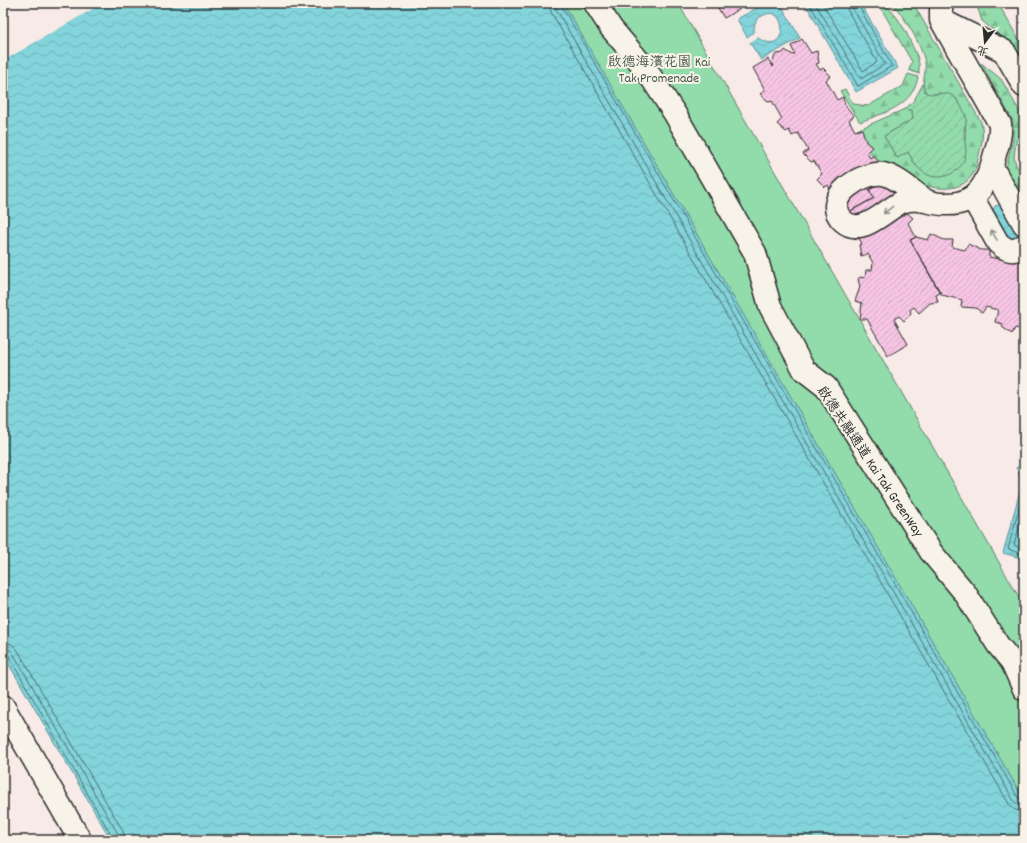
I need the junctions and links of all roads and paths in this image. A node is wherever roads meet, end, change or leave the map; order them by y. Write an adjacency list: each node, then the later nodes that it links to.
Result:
1 (595, 3): 9 (street, 啟德共融通道 Kai Tak GreenWay)
2 (941, 12): 3 (street); 4 (street)
3 (1024, 86)
4 (992, 167): 5 (street); 7 (street)
5 (972, 197): 6 (street); 8 (street, one-way to 5)
6 (925, 200)
7 (1024, 224)
8 (1024, 244)
9 (1018, 658): 10 (street, 啟德共融通道 Kai Tak GreenWay)
10 (1024, 689)
11 (3, 706): 12 (street)
12 (80, 840)

